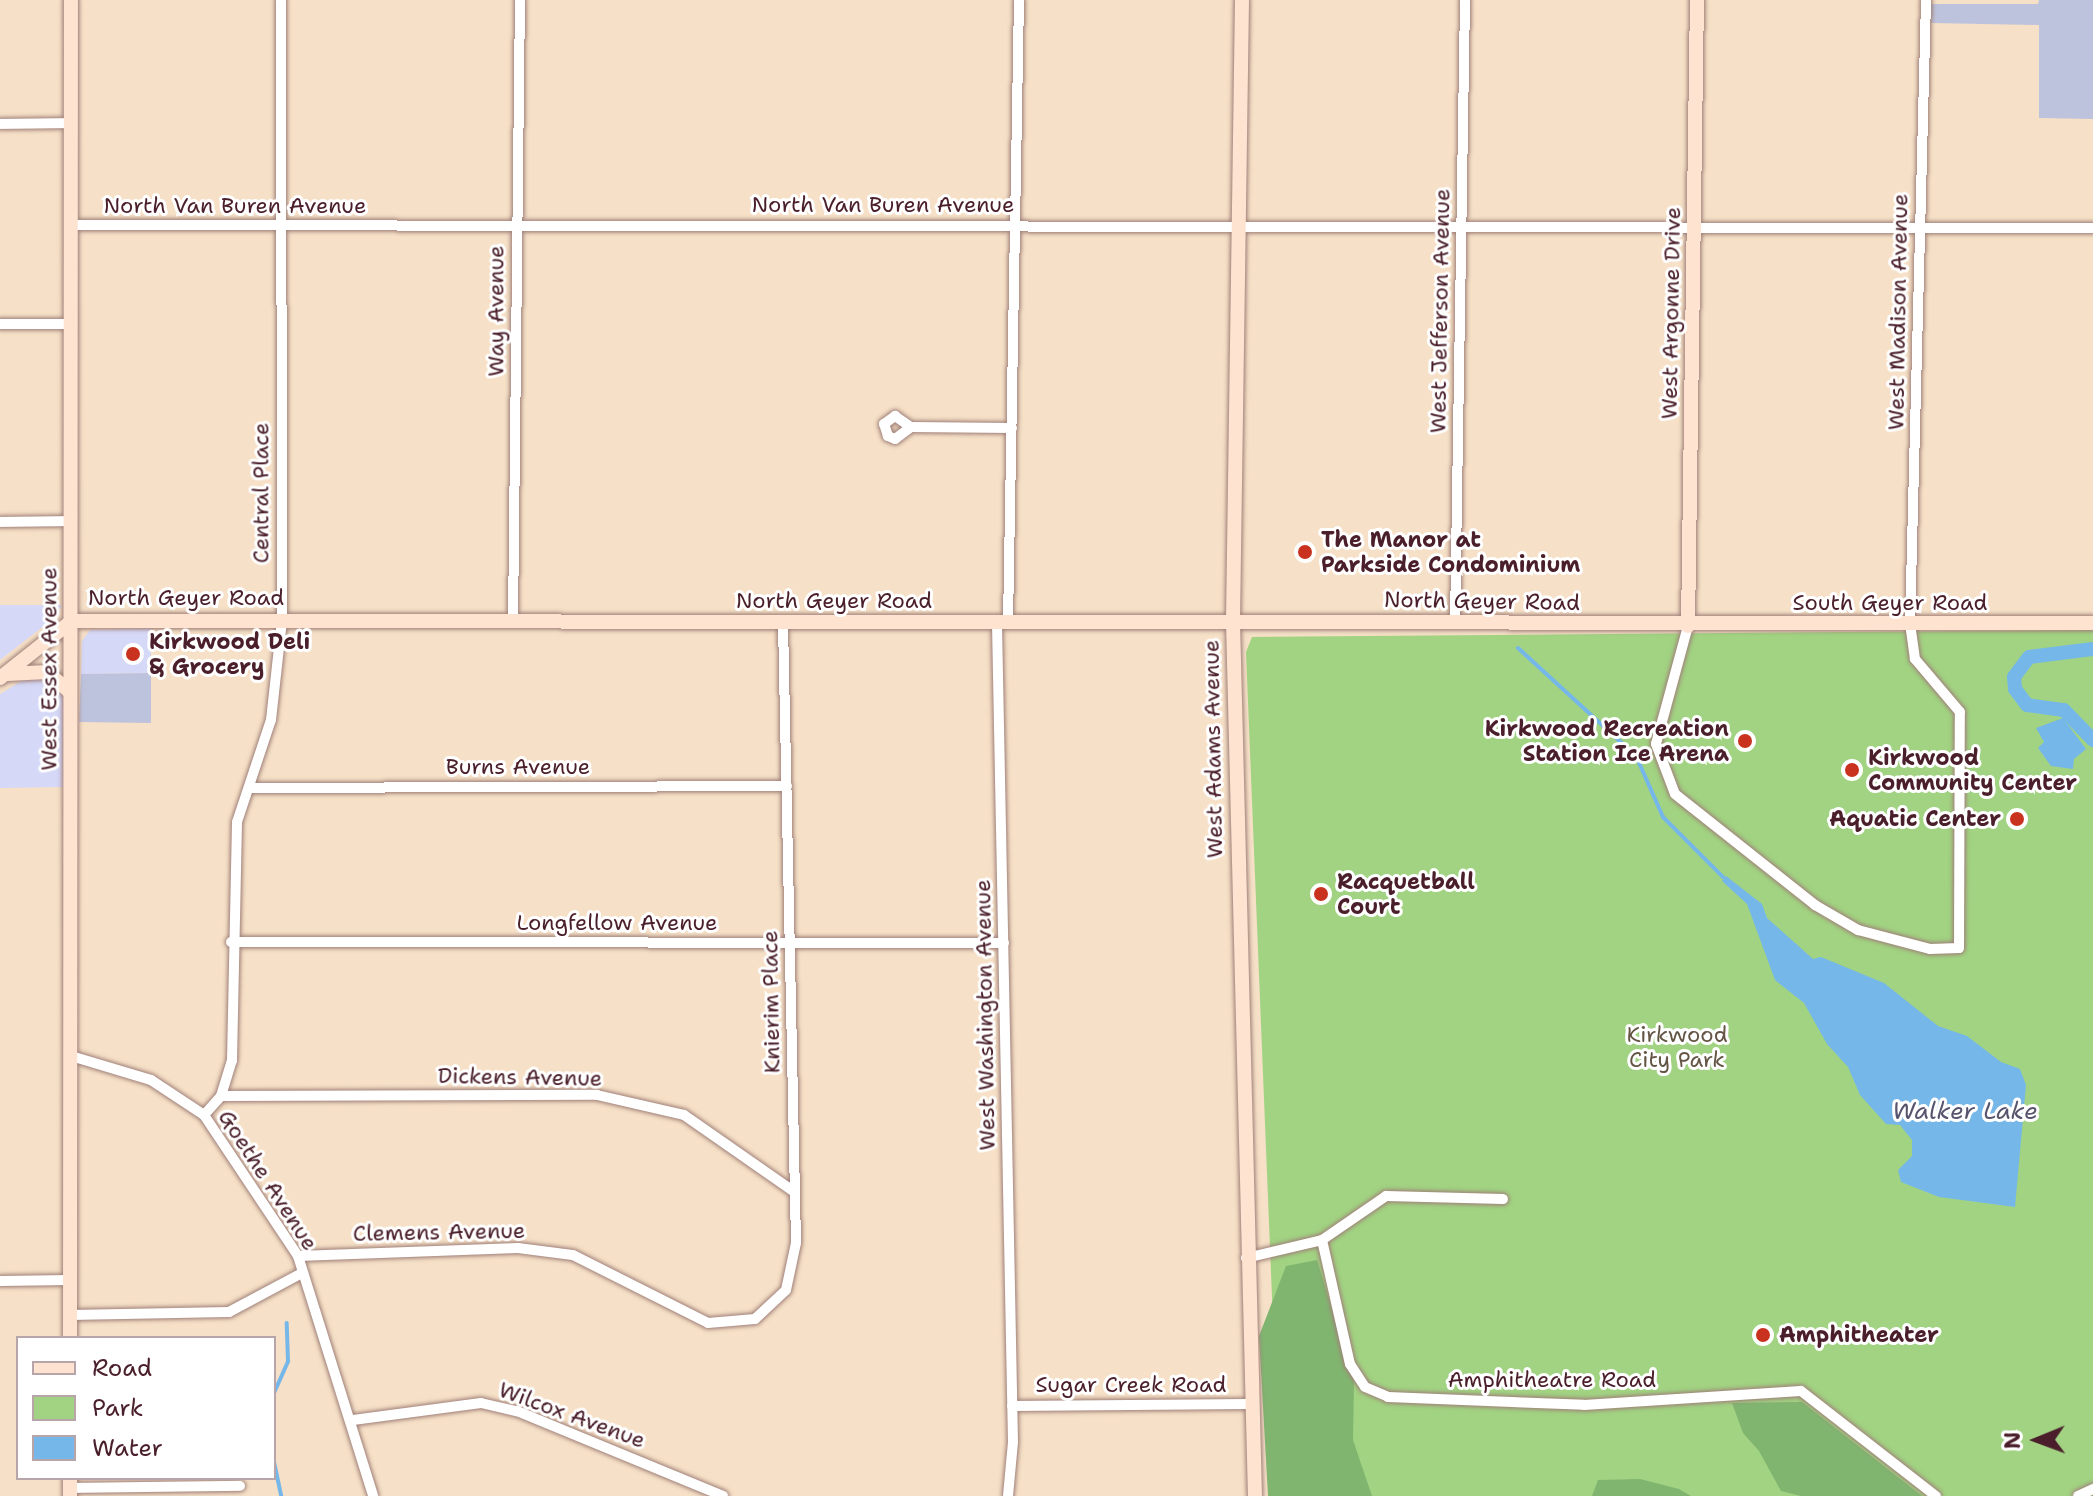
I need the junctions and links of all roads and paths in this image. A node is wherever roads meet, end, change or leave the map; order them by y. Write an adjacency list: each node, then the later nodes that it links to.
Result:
1 (71, 0): 9 (street, West Essex Avenue)
2 (281, 0): 15 (street, Central Place)
3 (520, 0): 13 (street, Way Avenue)
4 (1019, 0): 11 (street, West Washington Avenue)
5 (1242, 0): 19 (street, West Adams Avenue)
6 (1465, 0): 18 (street, West Jefferson Avenue)
7 (1697, 0): 16 (street, West Argonne Drive)
8 (1926, 0): 14 (street, West Madison Avenue)
9 (71, 123): 10 (street); 12 (street, West Essex Avenue)
10 (0, 124)
11 (1015, 223): 13 (street, North Van Buren Avenue); 19 (street, North Van Buren Avenue); 23 (street, West Washington Avenue)
12 (71, 225): 15 (street, North Van Buren Avenue); 21 (street, West Essex Avenue)
13 (517, 227): 15 (street, North Van Buren Avenue); 28 (street, Way Avenue)
14 (1920, 227): 16 (street, North Van Buren Avenue); 17 (street, North Van Buren Avenue); 34 (street, West Madison Avenue)
15 (280, 228): 26 (street, Central Place)
16 (1694, 228): 18 (street, North Van Buren Avenue); 35 (street, West Argonne Drive)
17 (2093, 228)
18 (1461, 229): 19 (street, North Van Buren Avenue); 31 (street, West Jefferson Avenue)
19 (1237, 230): 30 (street, West Adams Avenue)
20 (0, 324): 21 (street)
21 (71, 324): 24 (street, West Essex Avenue)
22 (911, 427): 23 (street)
23 (1012, 428): 33 (street, West Washington Avenue)
24 (71, 521): 25 (street); 27 (street, West Essex Avenue)
25 (0, 522)
26 (282, 620): 27 (street, North Geyer Road); 28 (street, North Geyer Road); 39 (street, Central Place)
27 (72, 621): 36 (street, North Geyer Road); 37 (street, West Essex Avenue)
28 (513, 622): 29 (street, North Geyer Road)
29 (783, 622): 33 (street, North Geyer Road); 38 (street, Knierim Place)
30 (1233, 622): 31 (street, North Geyer Road); 33 (street, North Geyer Road); 50 (street, West Adams Avenue)
31 (1455, 623): 35 (street, North Geyer Road)
32 (2093, 623): 34 (street, South Geyer Road)
33 (1002, 624): 42 (street, West Washington Avenue)
34 (1910, 624): 35 (street, South Geyer Road); 35 (street, West Madison Avenue)
35 (1688, 626)
36 (3, 676): 37 (street)
37 (70, 692): 43 (street, West Essex Avenue)
38 (787, 786): 39 (street, Burns Avenue); 41 (street, Knierim Place)
39 (249, 788): 40 (street, Central Place)
40 (231, 942): 41 (street, Longfellow Avenue); 44 (street, Central Place)
41 (790, 943): 42 (street, Longfellow Avenue); 46 (street, Knierim Place)
42 (1004, 943): 58 (street, West Washington Avenue)
43 (71, 1056): 45 (street, Goethe Avenue); 52 (street, West Essex Avenue)
44 (221, 1096): 45 (street, Central Place); 46 (street, Dickens Avenue)
45 (204, 1115): 49 (street, Goethe Avenue)
46 (793, 1191): 55 (street, Knierim Place)
47 (1503, 1199): 48 (street)
48 (1322, 1240): 50 (street); 67 (street, Amphitheatre Road)
49 (298, 1256): 51 (street, Goethe Avenue); 55 (street, Clemens Avenue)
50 (1246, 1258): 57 (street, West Adams Avenue)
51 (302, 1273): 54 (street); 59 (street, Goethe Avenue)
52 (70, 1280): 53 (street); 54 (street, West Essex Avenue)
53 (0, 1281)
54 (70, 1315): 56 (street, West Essex Avenue)
55 (708, 1323)
56 (70, 1336)
57 (1249, 1404): 58 (street, Sugar Creek Road); 66 (street, West Adams Avenue)
58 (1012, 1406): 65 (street, West Washington Avenue)
59 (353, 1420): 63 (street, Goethe Avenue); 64 (street, Wilcox Avenue)
60 (240, 1486): 61 (street)
61 (70, 1487)
62 (2093, 1489): 68 (street)
63 (373, 1496)
64 (723, 1496)
65 (1008, 1496)
66 (1255, 1496)
67 (1936, 1496)
68 (2078, 1496)

